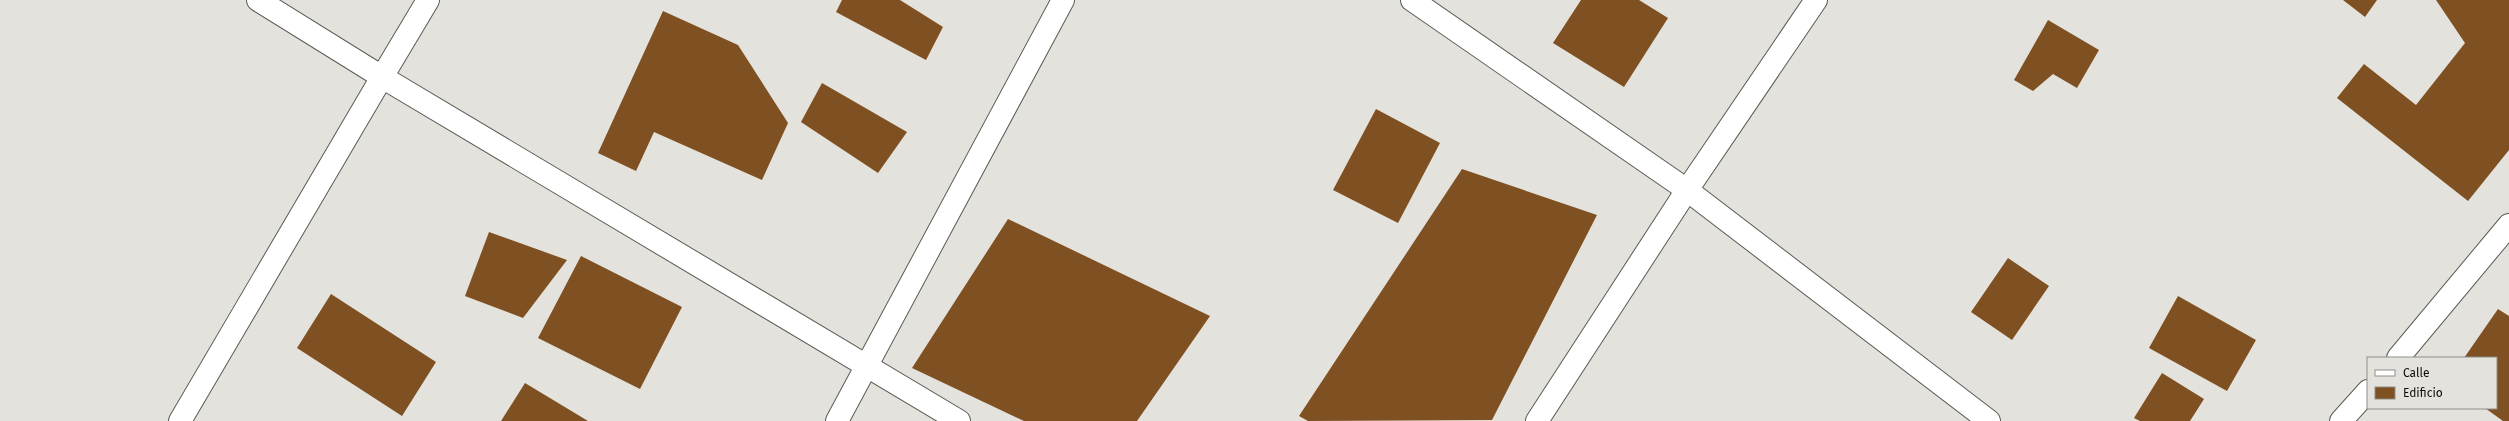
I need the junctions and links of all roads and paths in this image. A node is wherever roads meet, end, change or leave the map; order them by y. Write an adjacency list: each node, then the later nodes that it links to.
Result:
1 (258, 0): 6 (street)
2 (428, 0): 6 (street)
3 (1063, 0): 10 (street)
4 (1412, 0): 7 (street)
5 (1816, 0): 7 (street)
6 (382, 77): 10 (street); 12 (street)
7 (1687, 190): 15 (street); 16 (street)
8 (2509, 225): 9 (street)
9 (2399, 357)
10 (868, 366): 13 (street); 14 (street)
11 (2367, 392): 17 (street)
12 (180, 421)
13 (838, 421)
14 (959, 421)
15 (1537, 421)
16 (1989, 421)
17 (2341, 421)

